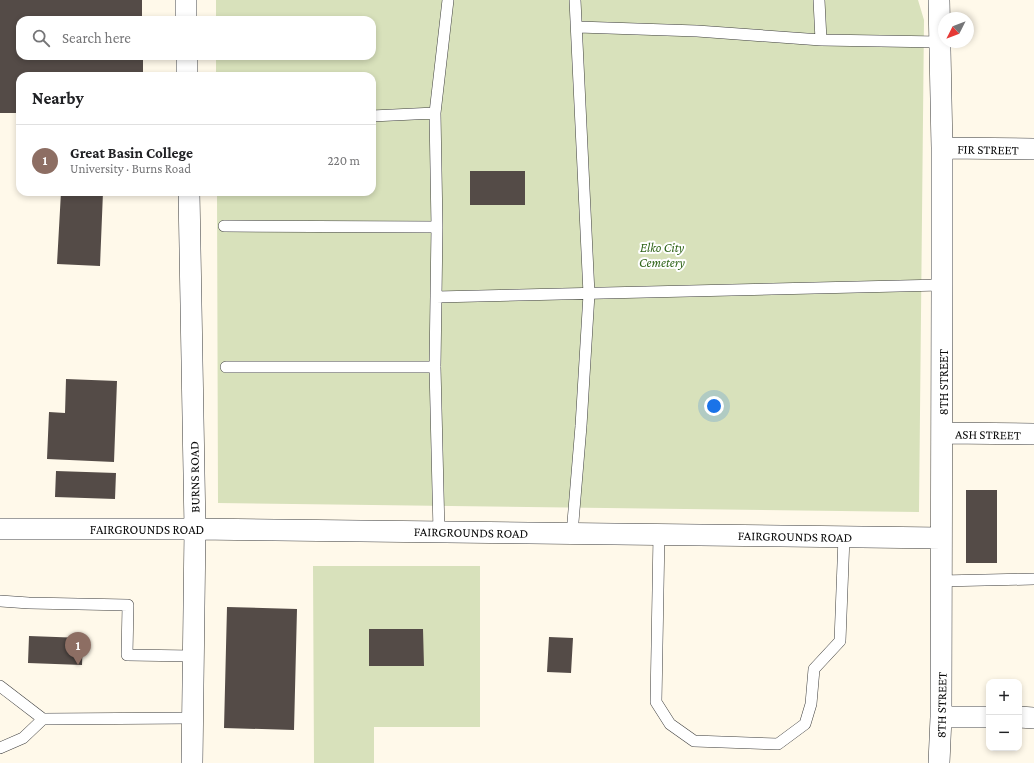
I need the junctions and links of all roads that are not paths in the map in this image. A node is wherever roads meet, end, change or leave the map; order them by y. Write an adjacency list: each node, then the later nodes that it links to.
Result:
1 (186, 0): 7 (street)
2 (448, 0): 14 (lane)
3 (575, 0): 8 (lane)
4 (819, 0): 9 (lane)
5 (939, 0): 6 (street, 8TH STREET)
6 (939, 12)
7 (186, 16)
8 (578, 27): 9 (lane); 22 (lane)
9 (821, 40): 10 (lane)
10 (938, 42)
11 (940, 48): 16 (street, 8TH STREET)
12 (187, 60): 13 (street)
13 (187, 72)
14 (435, 113): 15 (lane); 20 (lane)
15 (376, 116)
16 (942, 148): 17 (street, FIR STREET); 21 (street, 8TH STREET)
17 (1034, 149)
18 (189, 196): 29 (street, BURNS ROAD)
19 (224, 226): 20 (lane)
20 (437, 227): 23 (lane)
21 (942, 285): 22 (lane); 26 (street, 8TH STREET)
22 (590, 294): 23 (lane); 31 (lane)
23 (436, 297): 24 (lane)
24 (435, 367): 25 (lane); 30 (lane)
25 (226, 368)
26 (943, 433): 27 (street, ASH STREET); 34 (street, 8TH STREET)
27 (1034, 434)
28 (0, 529): 29 (street, FAIRGROUNDS ROAD)
29 (195, 529): 30 (street, FAIRGROUNDS ROAD); 38 (street, BURNS ROAD)
30 (439, 532): 31 (street, FAIRGROUNDS ROAD)
31 (572, 534): 32 (street, FAIRGROUNDS ROAD)
32 (660, 534): 33 (street, FAIRGROUNDS ROAD); 33 (lane)
33 (844, 537): 34 (street, FAIRGROUNDS ROAD)
34 (941, 538): 36 (street, 8TH STREET)
35 (1034, 580): 36 (lane)
36 (941, 581): 40 (street, 8TH STREET)
37 (0, 601): 38 (lane)
38 (193, 656): 43 (street, BURNS ROAD)
39 (0, 686): 45 (lane)
40 (941, 717): 41 (street); 48 (street, 8TH STREET)
41 (986, 717)
42 (1022, 717): 44 (street)
43 (193, 718): 45 (lane); 47 (street, BURNS ROAD)
44 (1034, 718)
45 (43, 719): 46 (lane)
46 (0, 748)
47 (192, 763)
48 (939, 763)

